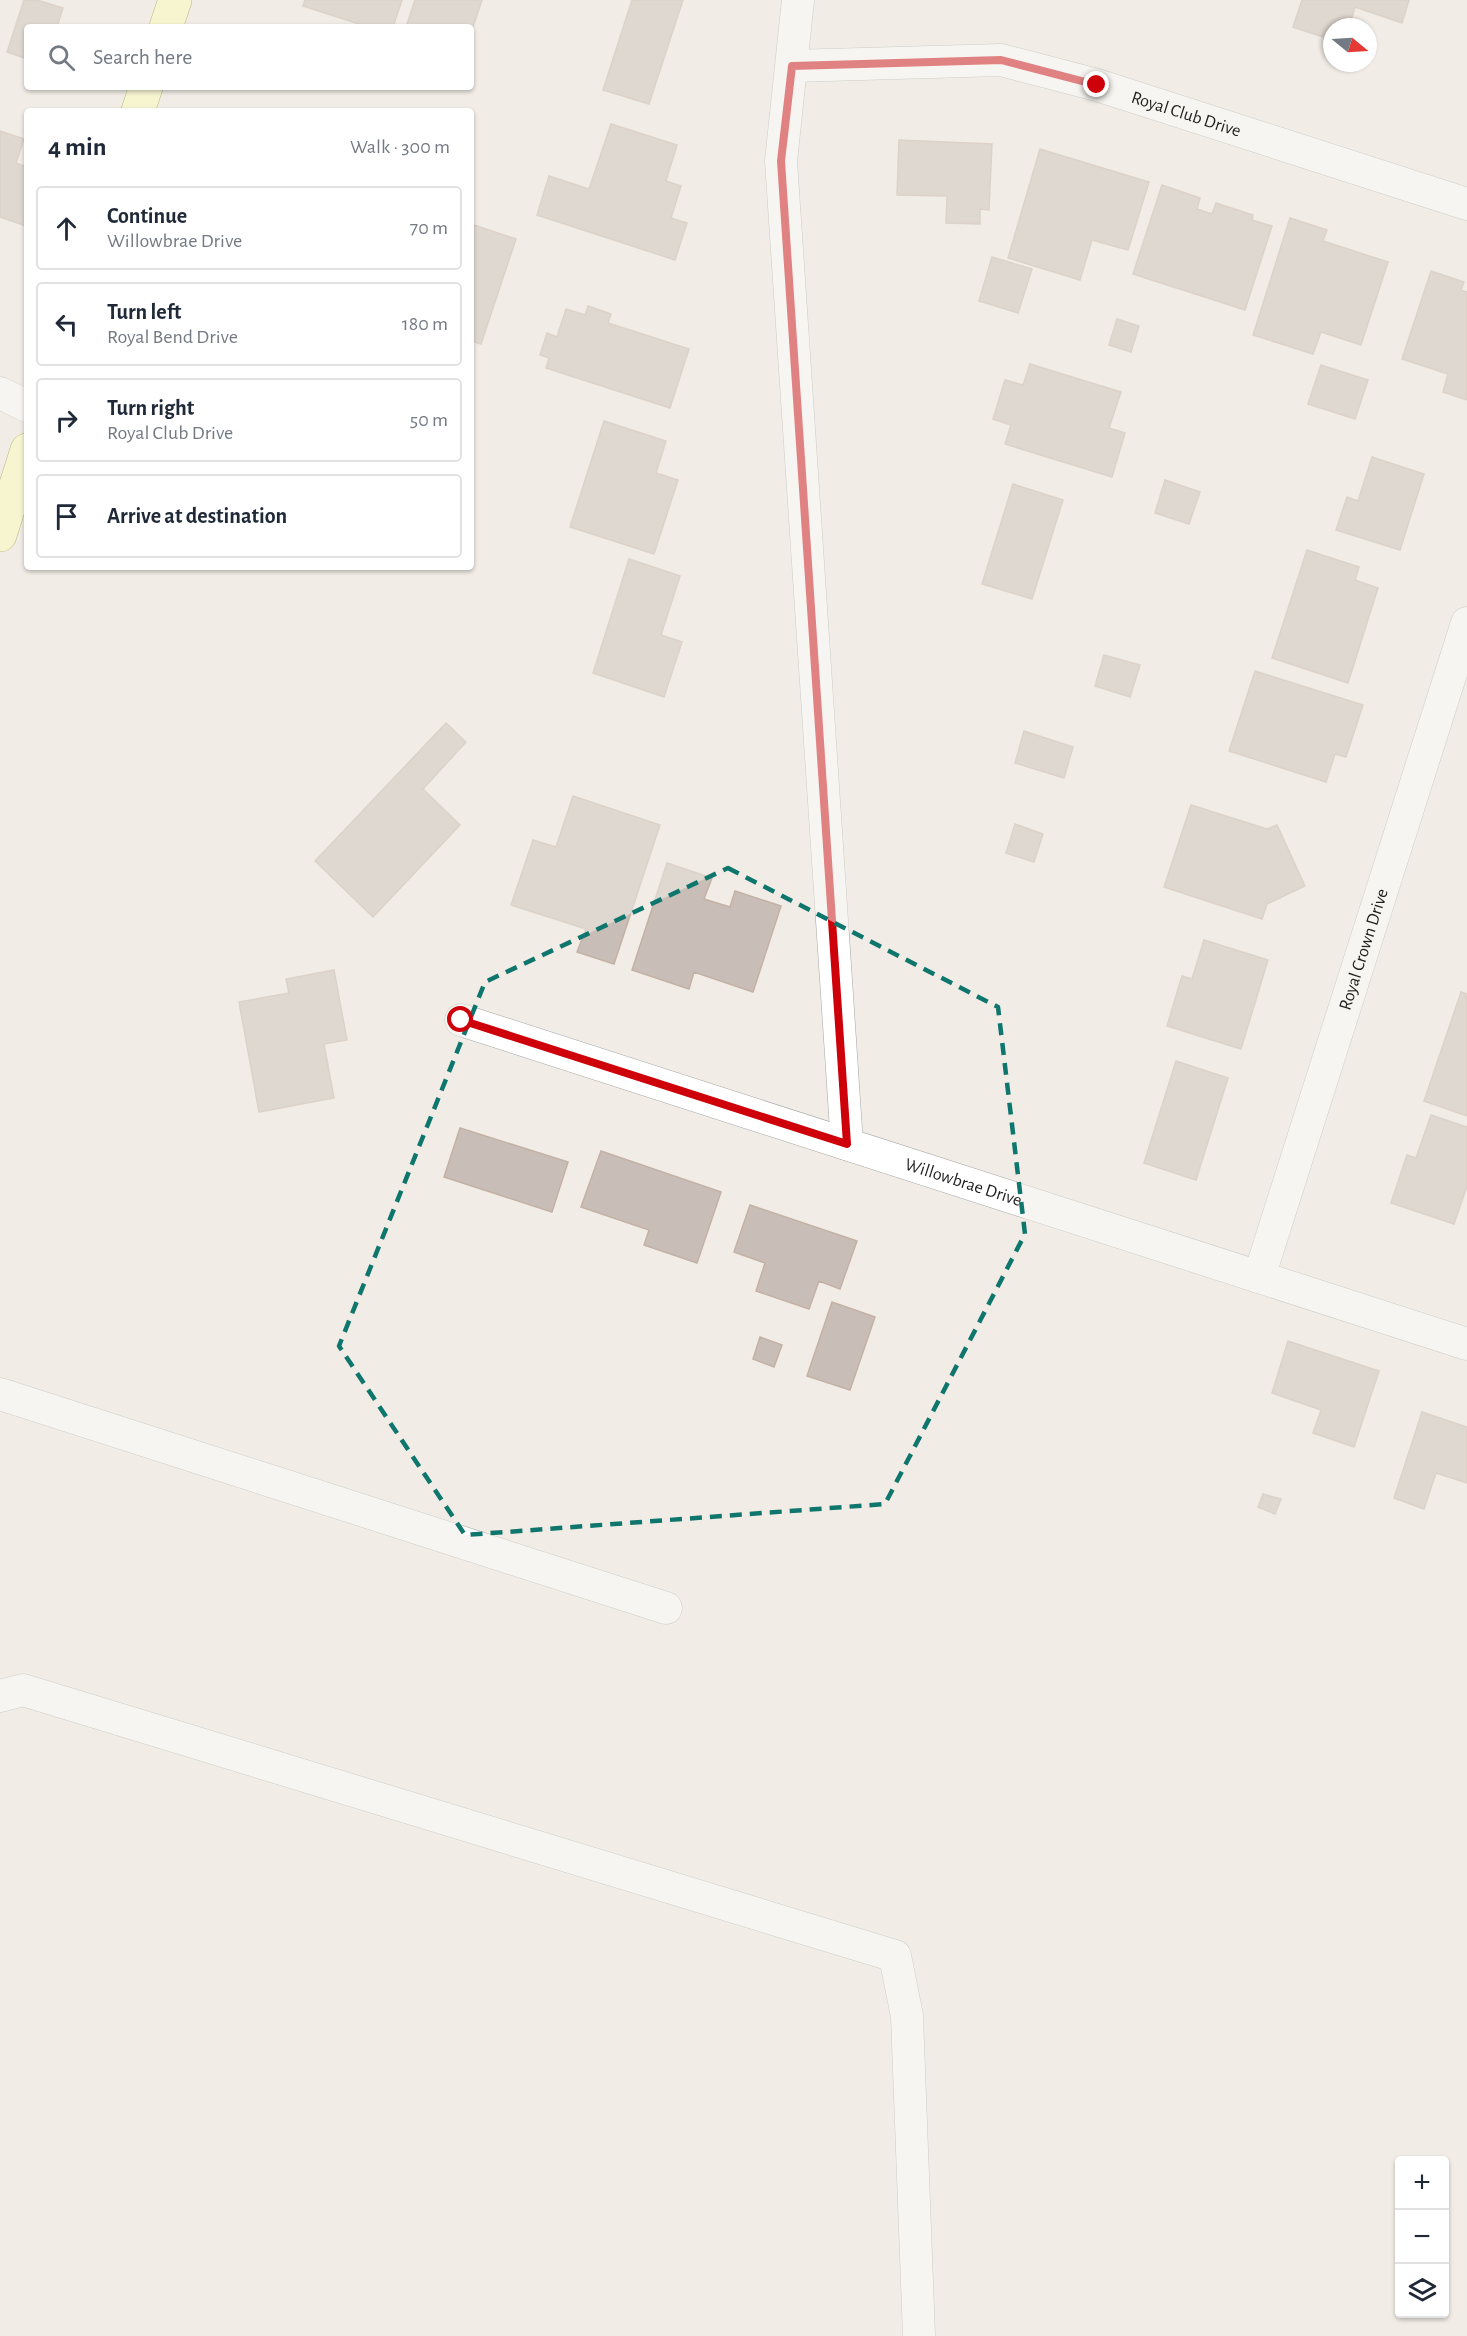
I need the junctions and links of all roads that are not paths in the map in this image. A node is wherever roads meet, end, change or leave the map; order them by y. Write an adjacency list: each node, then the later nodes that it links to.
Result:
1 (175, 0): 3 (main road)
2 (798, 0): 4 (street)
3 (167, 24)
4 (792, 66): 7 (street, Royal Club Drive); 14 (street)
5 (145, 90): 6 (main road)
6 (139, 108)
7 (1467, 204)
8 (0, 393): 9 (street)
9 (24, 405)
10 (24, 459): 11 (main road)
11 (0, 535)
12 (1467, 622): 15 (street, Royal Crown Drive)
13 (461, 1020): 14 (street, Willowbrae Drive)
14 (847, 1144): 15 (street, Willowbrae Drive)
15 (1259, 1277): 16 (street, Willowbrae Drive)
16 (1467, 1344)
17 (0, 1394): 18 (street)
18 (666, 1608)
19 (0, 1696): 20 (street)
20 (919, 2336)

